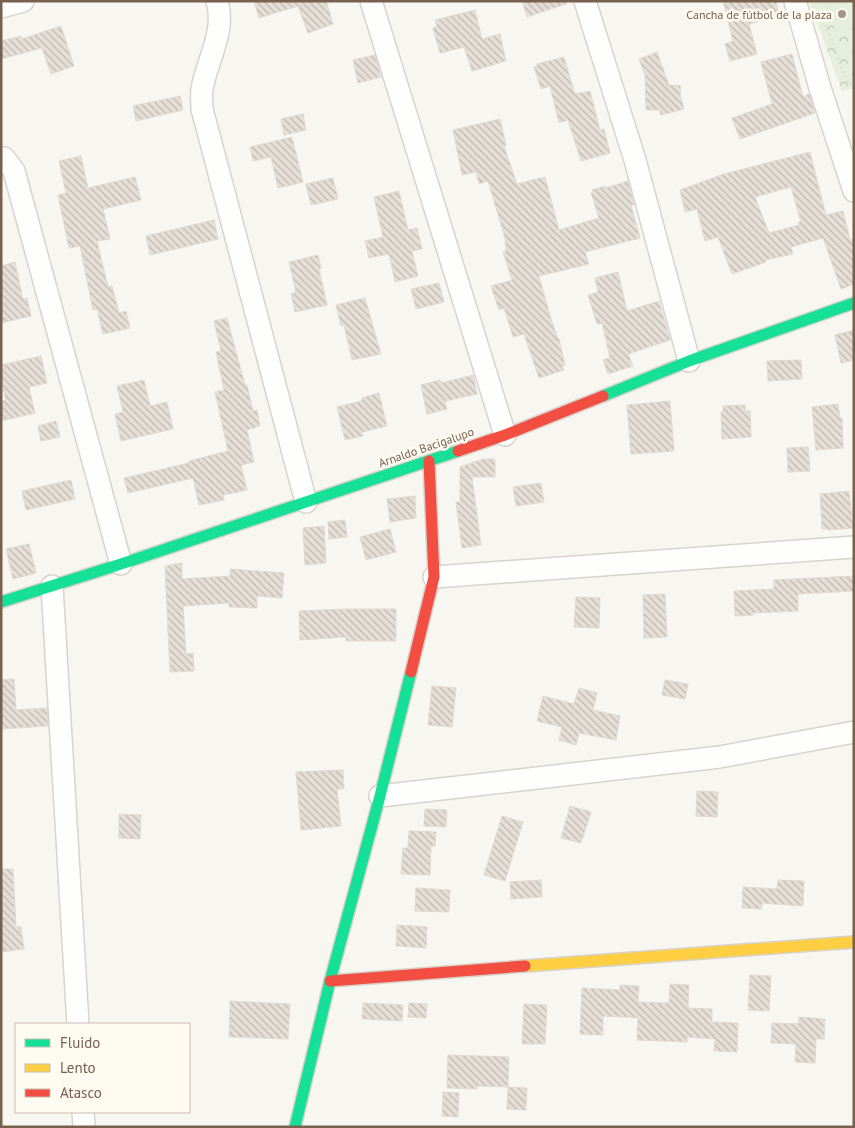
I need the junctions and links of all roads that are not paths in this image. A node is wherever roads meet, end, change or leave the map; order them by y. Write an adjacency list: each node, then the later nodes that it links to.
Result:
1 (22, 1): 6 (street)
2 (217, 1): 13 (street)
3 (371, 1): 11 (street)
4 (585, 1): 10 (street)
5 (795, 1): 8 (street)
6 (1, 7)
7 (3, 158): 15 (street)
8 (854, 191)
9 (854, 303): 10 (street, Arnaldo Bacigalupo)
10 (689, 361): 11 (street, Arnaldo Bacigalupo)
11 (505, 435): 12 (street, Arnaldo Bacigalupo)
12 (428, 461): 13 (street, Arnaldo Bacigalupo); 16 (street)
13 (306, 502): 15 (street, Arnaldo Bacigalupo)
14 (854, 547): 16 (street)
15 (121, 564): 17 (street, Arnaldo Bacigalupo)
16 (434, 577): 20 (street)
17 (52, 586): 18 (street, Arnaldo Bacigalupo); 23 (street)
18 (1, 602)
19 (854, 732): 20 (street)
20 (380, 796): 22 (street)
21 (854, 942): 22 (street)
22 (330, 981): 26 (street)
23 (78, 1023)
24 (83, 1113): 25 (street)
25 (84, 1127)
26 (295, 1127)

